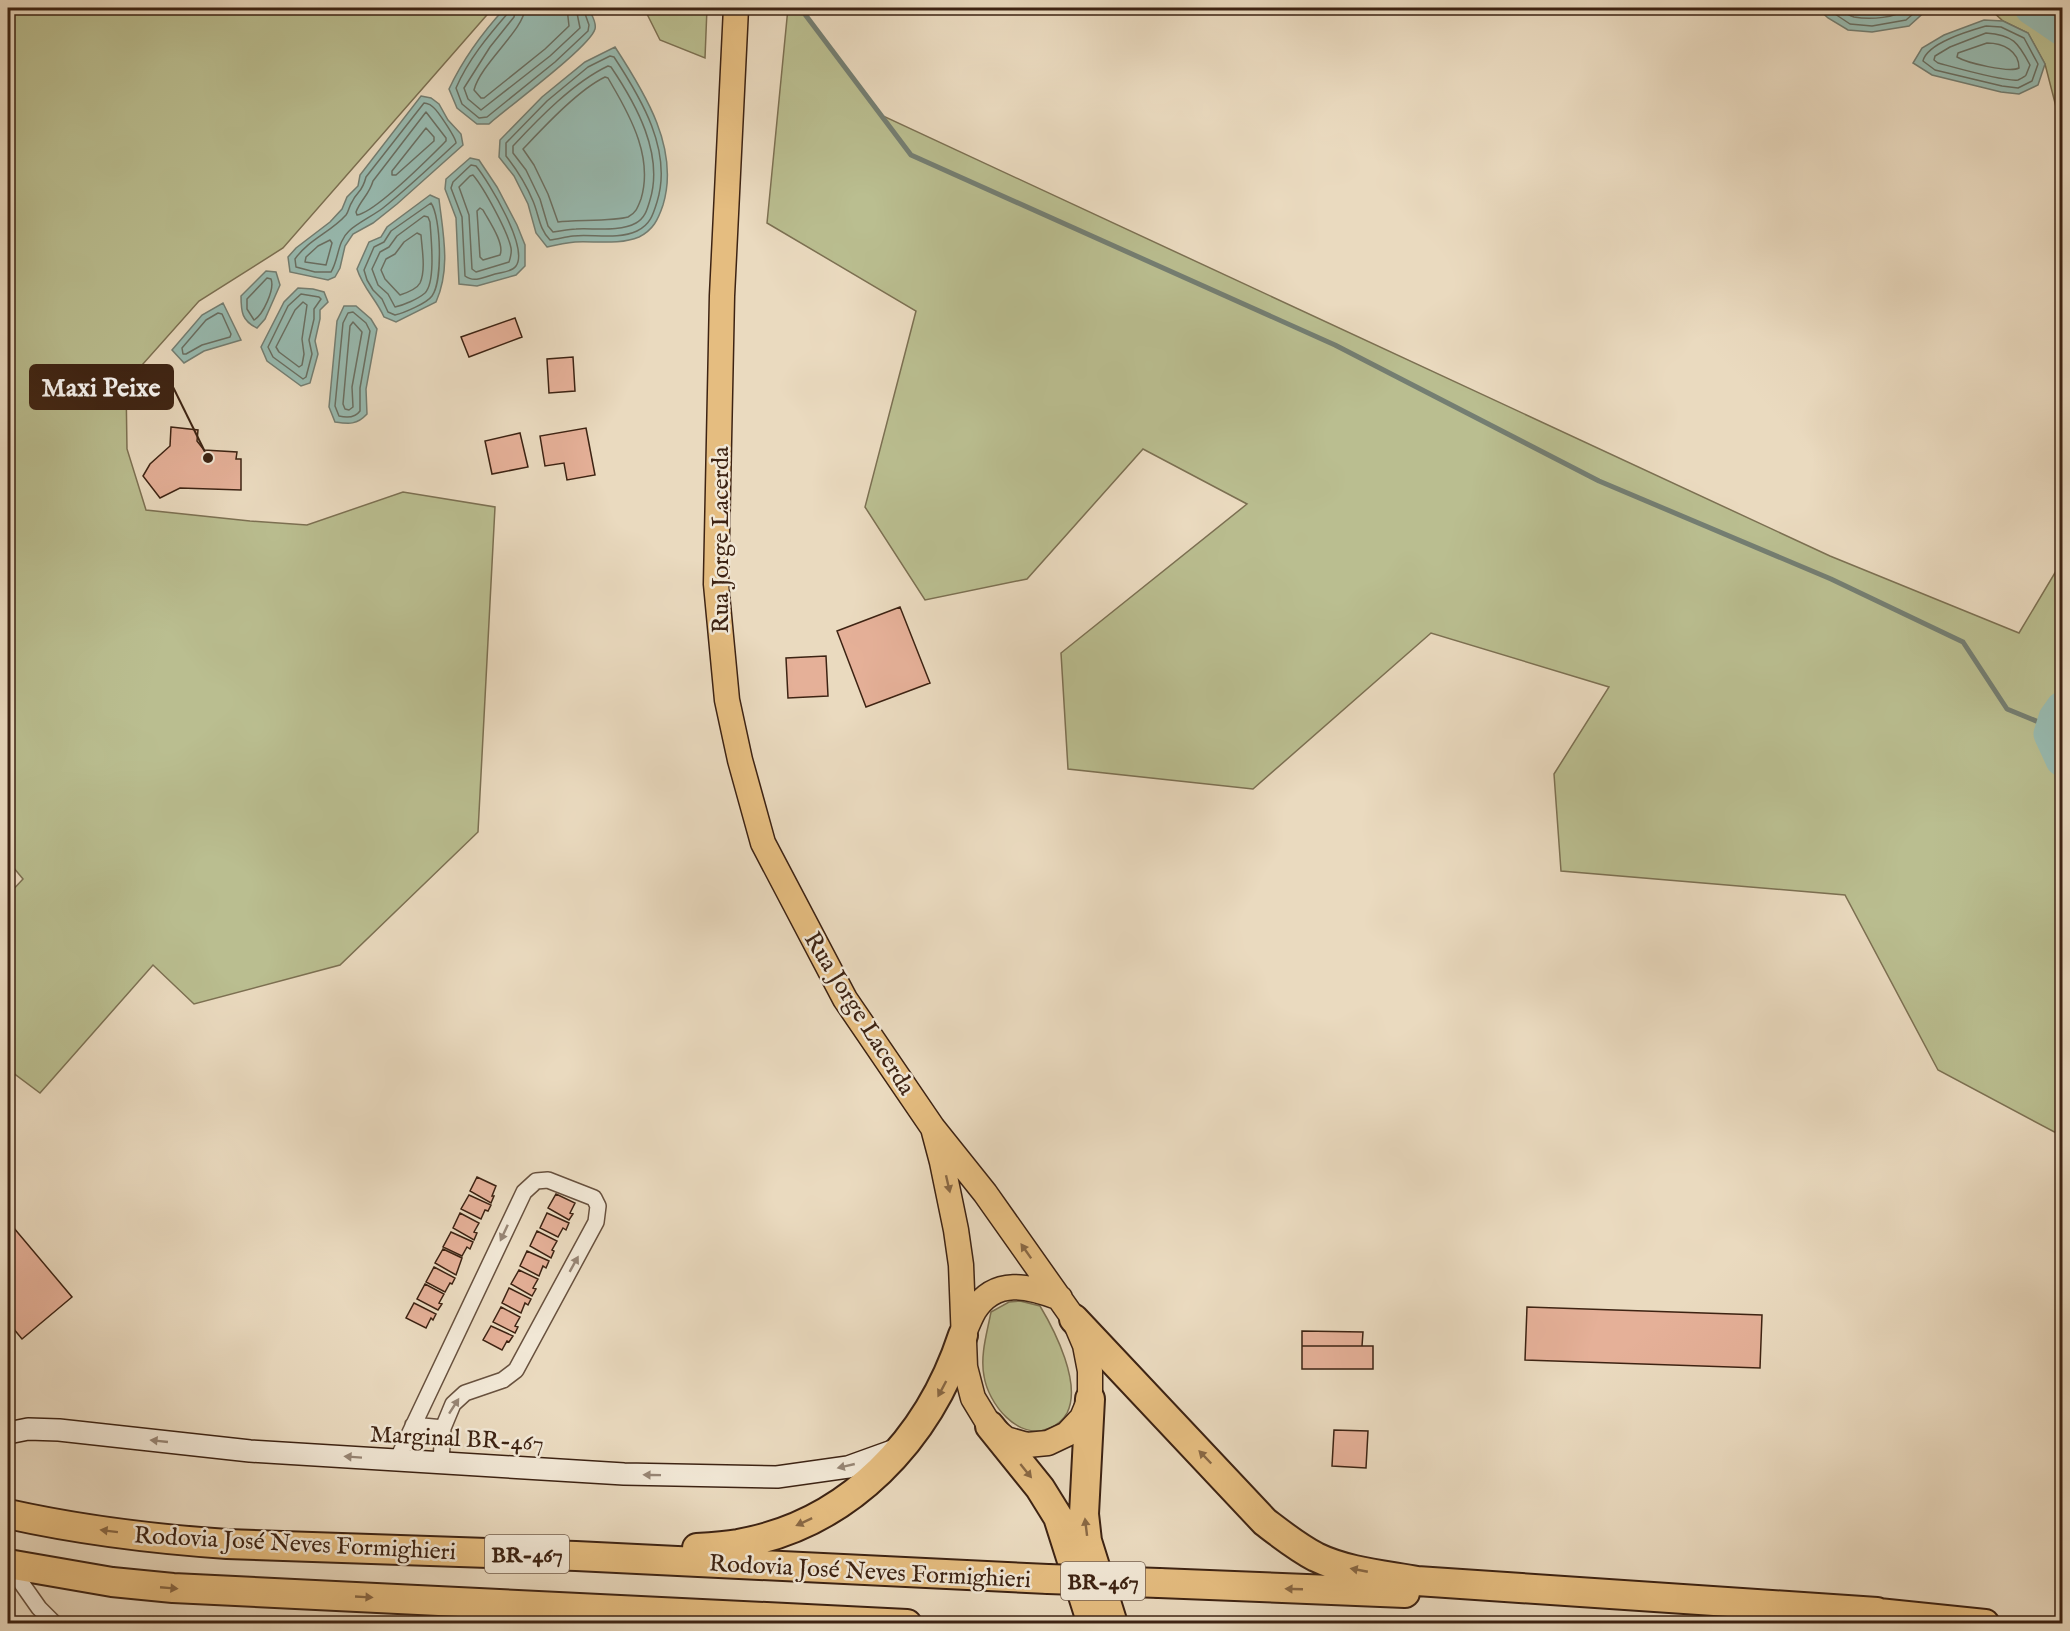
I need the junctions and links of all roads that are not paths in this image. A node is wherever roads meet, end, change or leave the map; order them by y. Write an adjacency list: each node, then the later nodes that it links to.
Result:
1 (736, 9): 2 (main road, Rua Jorge Lacerda)
2 (933, 1128): 3 (main road, Rua Jorge Lacerda, one-way to 2); 4 (main road, Rua Jorge Lacerda, one-way to 4)
3 (1067, 1309): 4 (main road); 5 (main road); 16 (highway, one-way to 3)
4 (963, 1335): 7 (main road); 10 (highway, one-way to 10)
5 (1090, 1399): 7 (main road); 21 (highway, one-way to 5)
6 (413, 1425): 8 (street); 8 (street, one-way to 6); 11 (street)
7 (990, 1426): 20 (highway, one-way to 20)
8 (443, 1428): 12 (street)
9 (8, 1433): 11 (main road, Marginal BR-467, one-way to 9)
10 (902, 1448): 12 (main road, Marginal BR-467, one-way to 12); 14 (highway, one-way to 14)
11 (397, 1460): 12 (main road, Marginal BR-467)
12 (441, 1462)
13 (8, 1514): 14 (highway, Rodovia José Neves Formighieri / BR-467, one-way to 13)
14 (576, 1556): 16 (highway, Rodovia José Neves Formighieri / BR-467, one-way to 14, bridge)
15 (8, 1564): 17 (highway, Rodovia José Neves Formighieri / BR-467, one-way to 17); 18 (street)
16 (1877, 1612): 22 (highway, Rodovia José Neves Formighieri / BR-467)
17 (607, 1617): 19 (highway, Rodovia José Neves Formighieri / BR-467)
18 (55, 1623)
19 (907, 1623)
20 (1092, 1623)
21 (1113, 1623)
22 (1985, 1623)

